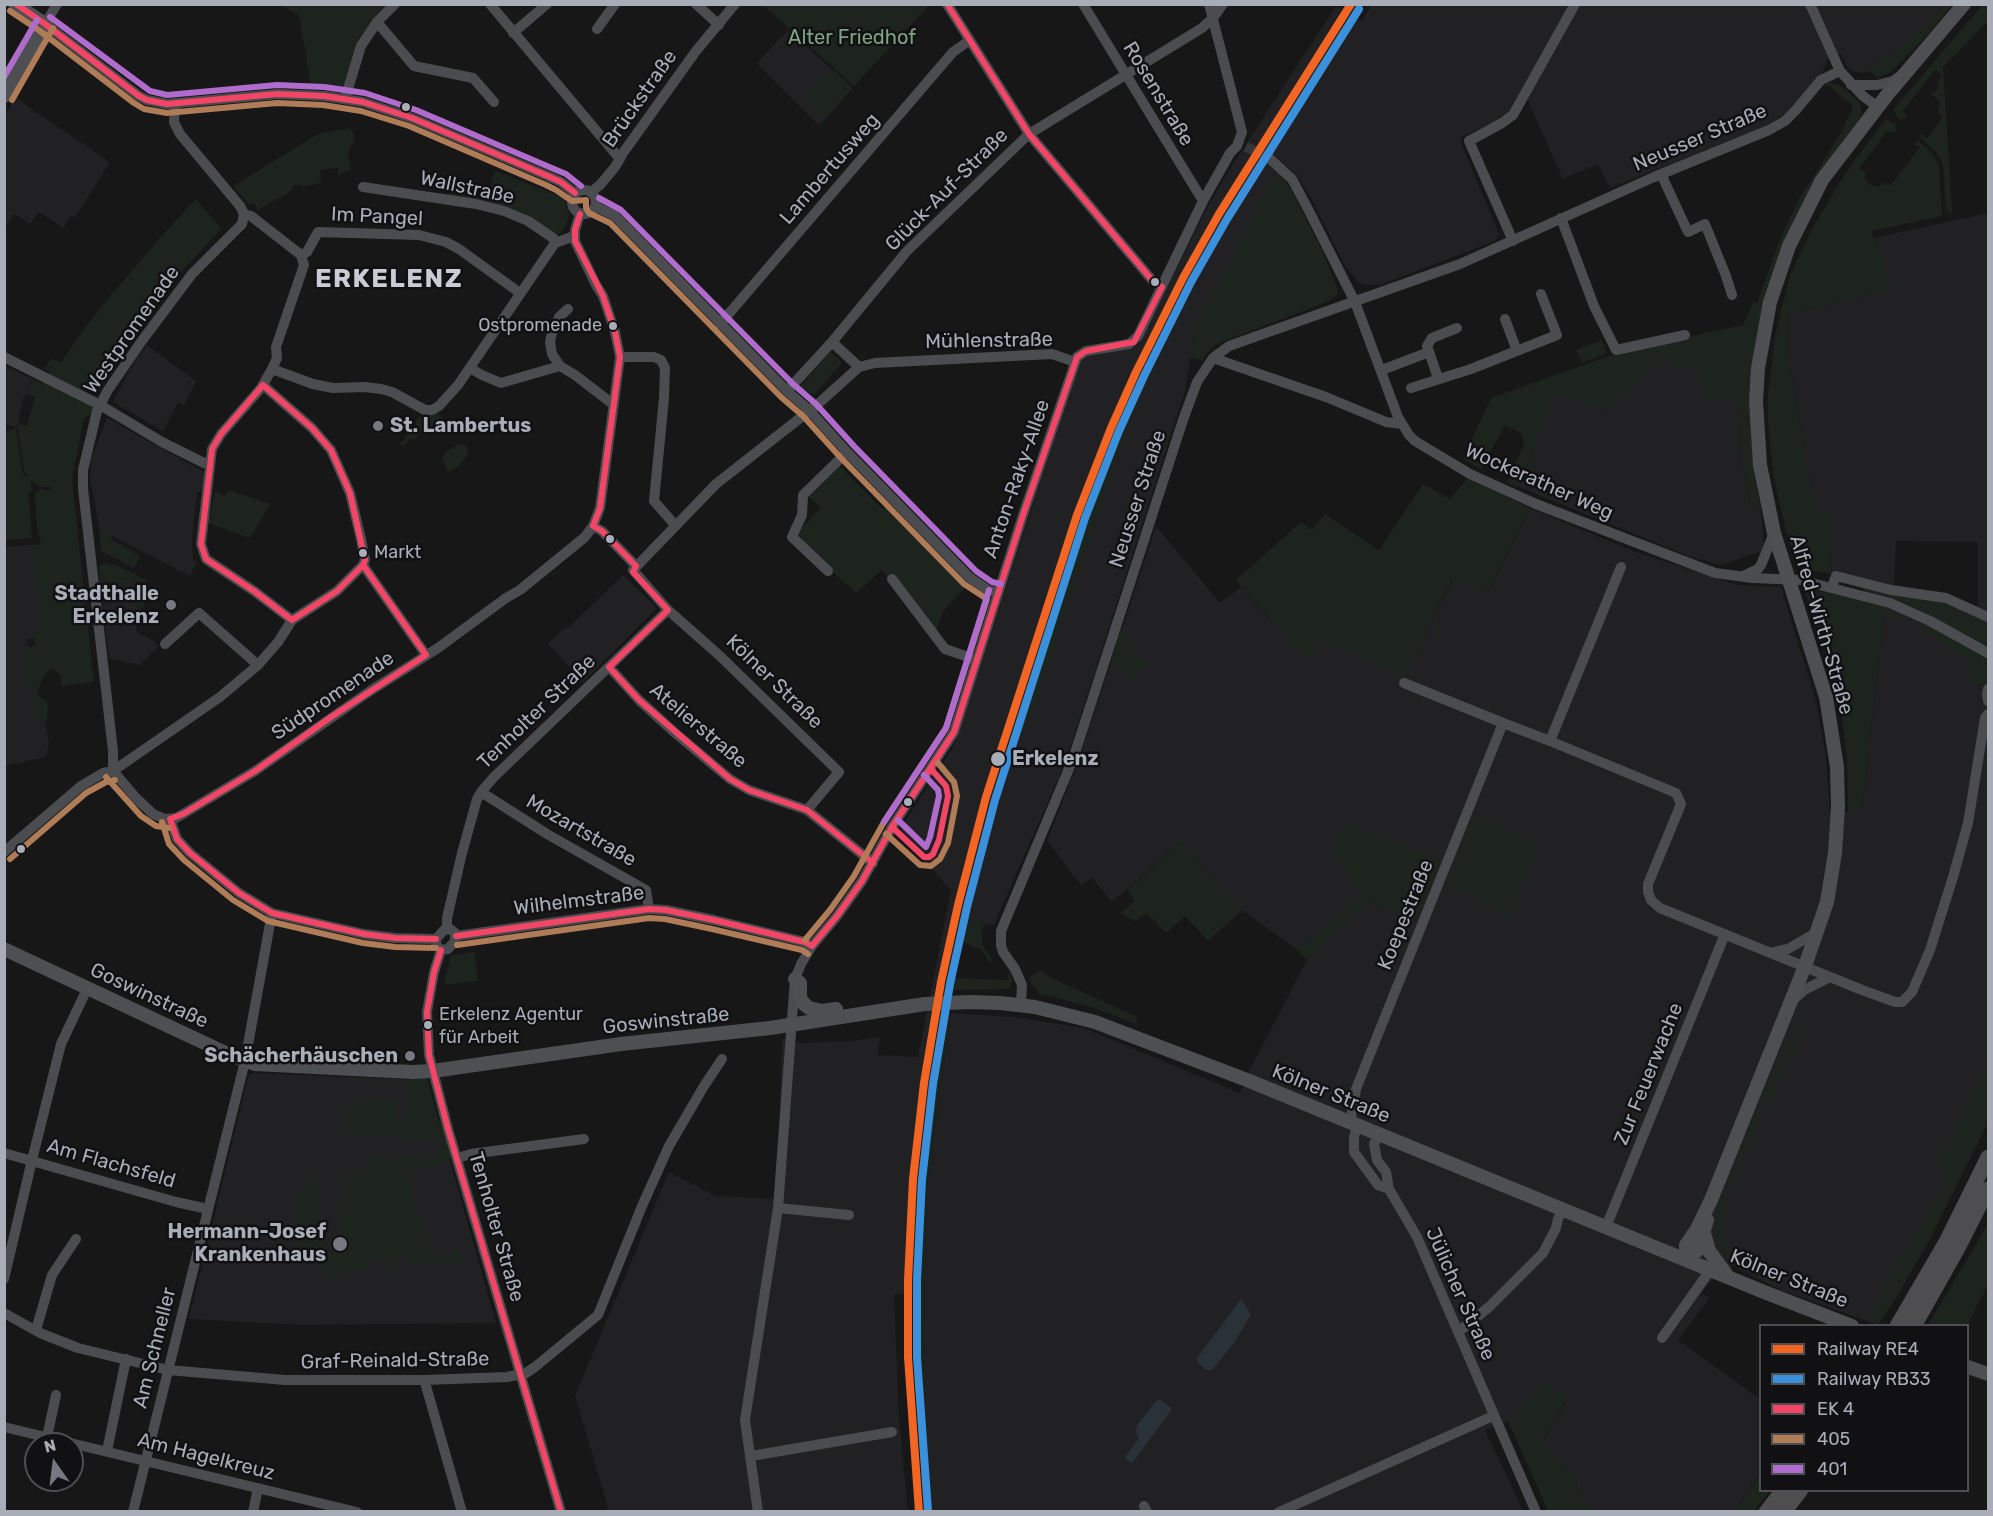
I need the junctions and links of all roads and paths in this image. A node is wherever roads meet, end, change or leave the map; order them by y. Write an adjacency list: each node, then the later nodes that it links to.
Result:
1 (15, 4): 18 (main road)
2 (57, 4): 18 (street)
3 (395, 4): 17 (street)
4 (490, 4): 21 (street)
5 (547, 4): 21 (street)
6 (615, 4): 20 (street)
7 (696, 4): 19 (street)
8 (735, 4): 19 (street, Brückstraße)
9 (947, 4): 22 (street)
10 (1083, 4): 25 (street, Rosenstraße)
11 (1209, 4): 16 (street)
12 (1223, 4): 16 (street, Glück-Auf-Straße)
13 (1575, 4): 45 (street)
14 (1810, 4): 23 (street)
15 (1964, 4): 24 (main road, Alfred-Wirth-Straße)
16 (1214, 17): 25 (street, Glück-Auf-Straße); 39 (street, Mühlenstraße)
17 (377, 22): 28 (street); 29 (street)
18 (45, 24): 27 (main road); 30 (street)
19 (718, 25): 34 (street, Brückstraße)
20 (597, 29)
21 (513, 33): 34 (street)
22 (970, 40): 32 (street); 55 (street, Lambertusweg)
23 (1840, 71): 26 (street); 35 (street, Neusser Straße)
24 (1908, 71): 26 (street); 31 (main road, Alfred-Wirth-Straße)
25 (1125, 74): 32 (street, Glück-Auf-Straße); 39 (street, Rosenstraße)
26 (1851, 85): 31 (street)
27 (4, 96)
28 (345, 99): 30 (street); 38 (street)
29 (494, 102)
30 (175, 103): 41 (street)
31 (1878, 107): 82 (main road, Alfred-Wirth-Straße)
32 (1029, 134): 48 (street); 58 (street, Glück-Auf-Straße)
33 (1269, 158): 52 (street)
34 (620, 159): 37 (street, Brückstraße)
35 (1661, 174): 43 (street, Neusser Straße); 51 (street)
36 (363, 188): 46 (street, Wallstraße)
37 (591, 192): 38 (street); 40 (street)
38 (576, 193): 42 (street)
39 (1203, 201): 48 (street, Mühlenstraße)
40 (596, 207): 42 (street); 55 (street)
41 (244, 214): 47 (street); 74 (street, Westpromenade)
42 (580, 214): 44 (street)
43 (1561, 218): 45 (street, Neusser Straße); 57 (street)
44 (574, 236): 46 (street); 62 (street)
45 (1513, 241): 52 (street, Neusser Straße)
46 (555, 243): 49 (street)
47 (301, 255): 49 (street, Im Pangel); 68 (street)
48 (1162, 286): 64 (street, Mühlenstraße)
49 (520, 293): 67 (street)
50 (1541, 294): 59 (street)
51 (1732, 295)
52 (1355, 302): 63 (street, Neusser Straße); 69 (street)
53 (568, 309): 65 (street)
54 (1505, 319): 59 (street)
55 (720, 324): 73 (street)
56 (1456, 328): 60 (street)
57 (1685, 335)
58 (832, 342): 66 (street); 73 (street, Glück-Auf-Straße)
59 (1517, 351): 70 (street)
60 (1429, 352): 69 (street); 70 (street)
61 (4, 357): 74 (street)
62 (620, 357): 75 (street); 81 (street)
63 (1213, 358): 77 (street); 128 (street, Neusser Straße)
64 (1075, 362): 66 (street, Mühlenstraße); 91 (street, Anton-Raky-Allee)
65 (560, 366): 67 (street); 75 (street)
66 (859, 366): 76 (street)
67 (470, 368): 68 (street)
68 (272, 369): 71 (street)
69 (1382, 370): 77 (street)
70 (1438, 378): 72 (street)
71 (263, 385): 79 (street); 83 (street)
72 (1411, 388)
73 (787, 391): 76 (street)
74 (100, 405): 79 (street); 107 (street, Westpromenade)
75 (614, 405): 80 (street)
76 (809, 410): 78 (street); 81 (street)
77 (1402, 424): 87 (street, Wockerather Weg)
78 (847, 452): 86 (street); 91 (street)
79 (210, 461): 94 (street)
80 (596, 521): 84 (street, Kölner Straße); 97 (street, Südpromenade)
81 (675, 525): 84 (street)
82 (1774, 532): 87 (street); 89 (main road, Alfred-Wirth-Straße)
83 (363, 565): 94 (street); 97 (street)
84 (636, 566): 92 (street, Kölner Straße)
85 (1621, 567): 106 (street)
86 (828, 572)
87 (1741, 576): 89 (street, Wockerather Weg)
88 (892, 579): 98 (street)
89 (1789, 579): 90 (street, Wockerather Weg); 116 (main road, Alfred-Wirth-Straße)
90 (1832, 587): 93 (street, Wockerather Weg); 96 (street, Wockerather Weg)
91 (998, 593): 98 (street, Anton-Raky-Allee)
92 (668, 610): 100 (street, Tenholter Straße); 109 (street, Kölner Straße)
93 (1989, 617)
94 (292, 620): 99 (street)
95 (165, 644): 99 (street)
96 (1989, 653)
97 (426, 655): 110 (street, Südpromenade)
98 (977, 660): 112 (street, Anton-Raky-Allee)
99 (258, 665): 107 (street)
100 (609, 668): 108 (street, Tenholter Straße); 109 (street, Atelierstraße)
101 (1404, 683): 105 (street)
102 (1989, 689): 103 (street)
103 (1989, 701)
104 (1989, 714): 123 (street)
105 (1503, 723): 106 (street); 134 (street, Koepestraße)
106 (1550, 741): 117 (street)
107 (113, 771): 110 (street); 111 (street)
108 (481, 792): 113 (street, Mozartstraße); 115 (street, Tenholter Straße)
109 (807, 810): 112 (street)
110 (170, 819): 114 (street)
111 (4, 852)
112 (873, 863): 119 (street, Anton-Raky-Allee)
113 (649, 909): 115 (street, Wilhelmstraße); 119 (street, Wilhelmstraße)
114 (272, 913): 118 (street); 132 (street, Am Schneller)
115 (451, 932): 118 (street)
116 (1817, 932): 121 (street); 122 (main road, Alfred-Wirth-Straße)
117 (1725, 934): 121 (street); 148 (street, Zur Feuerwache)
118 (438, 945): 133 (street, Tenholter Straße)
119 (812, 945): 124 (street, Anton-Raky-Allee)
120 (4, 949): 125 (main road, Goswinstraße)
121 (1770, 953): 122 (street)
122 (1805, 966): 123 (street); 127 (main road, Alfred-Wirth-Straße)
123 (1830, 977): 127 (street)
124 (795, 979): 129 (main road); 130 (street)
125 (87, 989): 132 (main road, Goswinstraße); 140 (street)
126 (924, 1004): 128 (main road, Kölner Straße); 129 (main road, Goswinstraße)
127 (1790, 1004): 143 (main road, Alfred-Wirth-Straße)
128 (1021, 1005): 134 (main road, Kölner Straße)
129 (885, 1010): 130 (main road, Goswinstraße)
130 (791, 1025): 133 (main road, Goswinstraße); 144 (street)
131 (722, 1059): 165 (street, Graf-Reinald-Straße)
132 (245, 1061): 133 (main road, Goswinstraße); 145 (street, Am Schneller)
133 (433, 1071): 139 (street, Tenholter Straße)
134 (1354, 1125): 135 (main road, Kölner Straße); 141 (street, Jülicher Straße)
135 (1379, 1134): 141 (street, Jülicher Straße); 146 (main road, Kölner Straße)
136 (584, 1139): 139 (street)
137 (4, 1153): 140 (street, Am Flachsfeld)
138 (1989, 1157): 157 (highway)
139 (457, 1158): 165 (street, Tenholter Straße)
140 (32, 1160): 145 (street, Am Flachsfeld); 154 (street)
141 (1389, 1189): 160 (street, Jülicher Straße)
142 (1989, 1189): 158 (highway)
143 (1711, 1200): 149 (main road, Alfred-Wirth-Straße); 151 (main road, Alfred-Wirth-Straße)
144 (778, 1208): 147 (street); 176 (street)
145 (208, 1209): 164 (street, Am Schneller)
146 (1563, 1209): 148 (main road, Kölner Straße); 160 (street)
147 (849, 1215)
148 (1606, 1227): 151 (main road, Kölner Straße)
149 (1704, 1233): 151 (main road, Alfred-Wirth-Straße); 153 (main road)
150 (76, 1239): 159 (street)
151 (1686, 1259): 152 (main road, Kölner Straße)
152 (1711, 1269): 153 (main road, Kölner Straße); 161 (street, Kölner Straße)
153 (1729, 1277): 156 (main road, Kölner Straße)
154 (4, 1279)
155 (4, 1313): 159 (street, Graf-Reinald-Straße)
156 (1847, 1324)
157 (1898, 1324)
158 (1915, 1324)
159 (36, 1330): 162 (street, Graf-Reinald-Straße)
160 (1458, 1332): 169 (street, Jülicher Straße)
161 (1662, 1338)
162 (126, 1359): 164 (street, Graf-Reinald-Straße); 175 (street)
163 (1969, 1367): 166 (main road)
164 (168, 1370): 167 (street, Graf-Reinald-Straße); 177 (street, Am Schneller)
165 (521, 1374): 167 (street, Graf-Reinald-Straße); 185 (street, Tenholter Straße)
166 (1989, 1374)
167 (425, 1380): 184 (street)
168 (56, 1395): 172 (street)
169 (1493, 1416): 187 (street); 188 (street, Jülicher Straße)
170 (4, 1427): 171 (street, Am Hagelkreuz)
171 (26, 1432)
172 (48, 1432)
173 (892, 1432): 176 (street)
174 (84, 1446): 175 (street, Am Hagelkreuz)
175 (107, 1451): 177 (street, Am Hagelkreuz)
176 (751, 1456): 186 (street)
177 (146, 1460): 178 (street, Am Hagelkreuz); 181 (street, Am Schneller)
178 (258, 1488): 182 (street); 183 (street, Am Hagelkreuz)
179 (1782, 1492): 189 (highway)
180 (1800, 1492): 190 (highway)
181 (133, 1512)
182 (253, 1512)
183 (357, 1512)
184 (462, 1512)
185 (561, 1512)
186 (758, 1512)
187 (1279, 1512)
188 (1536, 1512)
189 (1766, 1512)
190 (1784, 1512)

